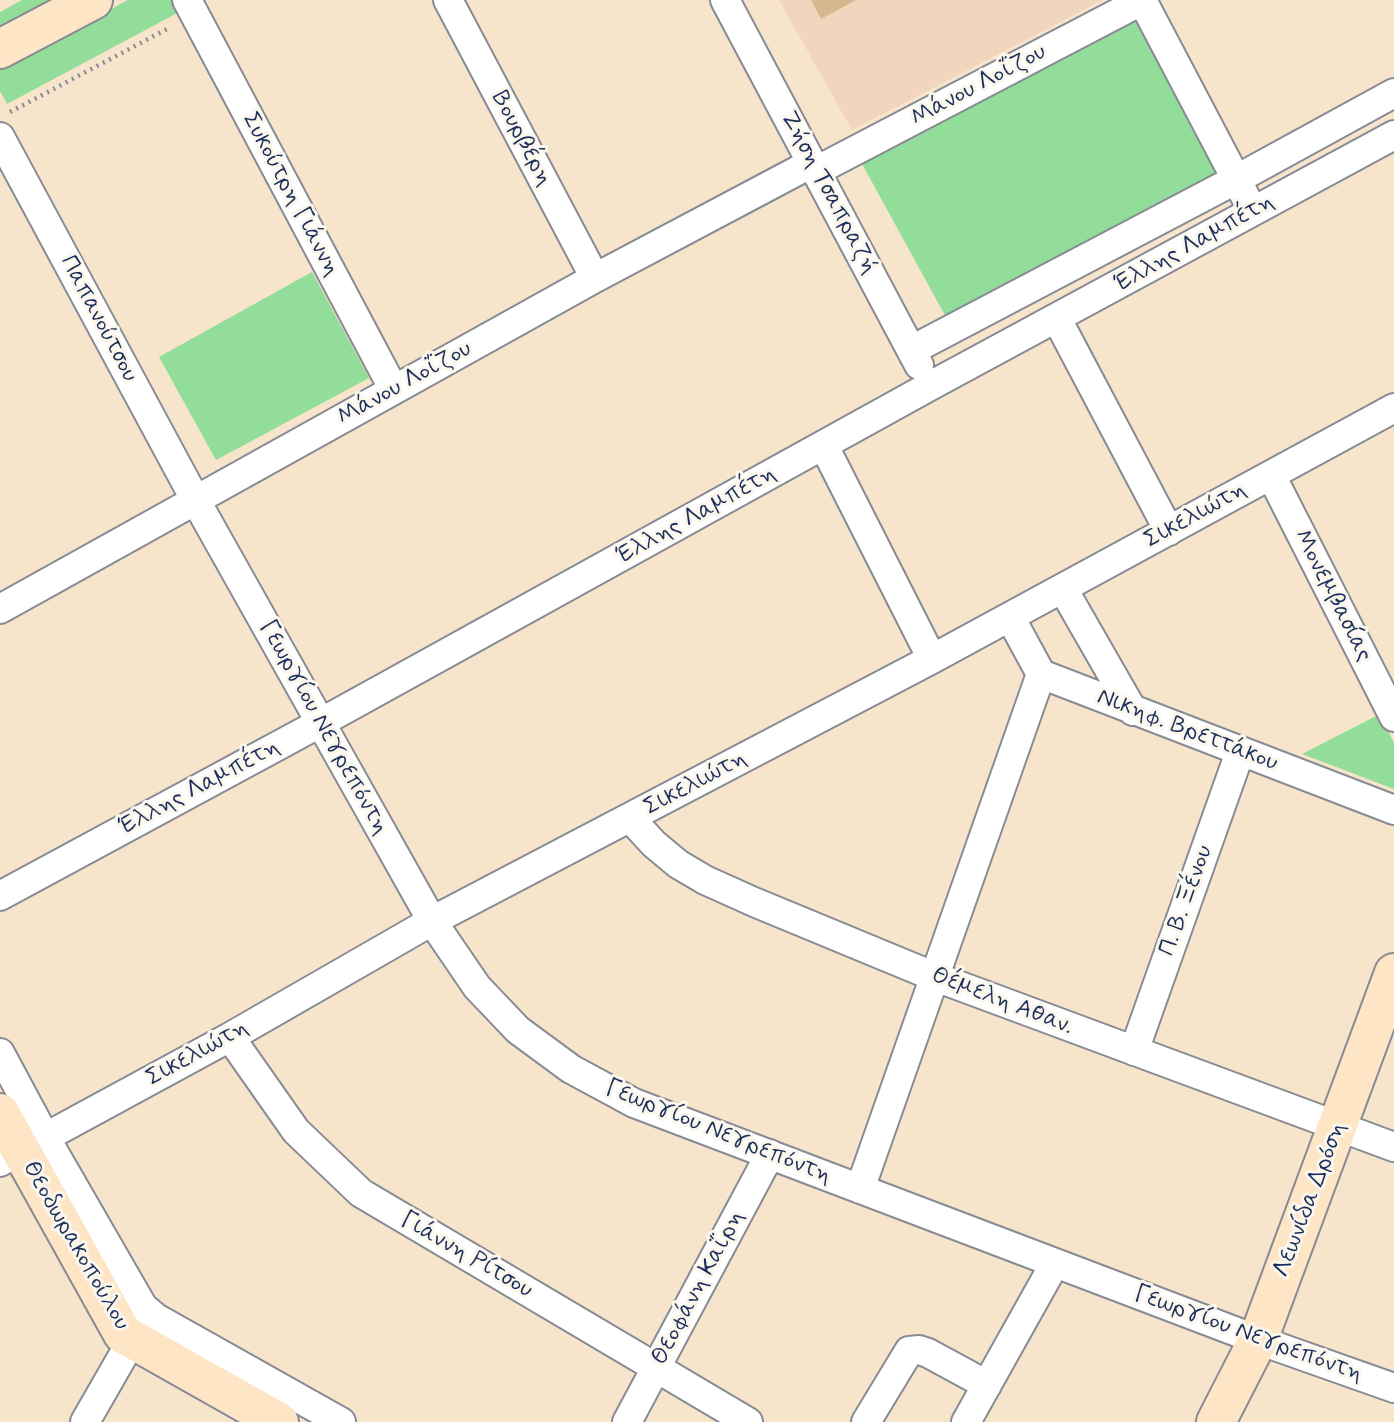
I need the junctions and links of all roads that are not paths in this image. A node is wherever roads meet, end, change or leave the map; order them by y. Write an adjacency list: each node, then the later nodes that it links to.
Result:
1 (93, 0): 6 (street)
2 (448, 0): 13 (street, Βουρβέρη)
3 (725, 0): 10 (street, Ζήση Τσαπραζή)
4 (1142, 0): 10 (street, Μάνου Λοΐζου); 11 (street)
5 (190, 7): 17 (street, Συκούτρη Γιάννη)
6 (0, 49)
7 (1394, 93): 11 (street)
8 (1394, 135): 12 (street, Έλλης Λαμπέτη)
9 (0, 137): 21 (street, Παπανούτσου)
10 (814, 167): 13 (street, Μάνου Λοΐζου); 15 (street, Ζήση Τσαπραζή)
11 (1237, 179): 12 (street); 15 (street)
12 (1254, 211): 14 (street, Έλλης Λαμπέτη)
13 (595, 278): 17 (street, Μάνου Λοΐζου)
14 (1057, 319): 16 (street, Έλλης Λαμπέτη); 22 (street)
15 (912, 350): 16 (street, Ζήση Τσαπραζή)
16 (930, 386): 19 (street, Έλλης Λαμπέτη)
17 (394, 390): 21 (street, Μάνου Λοΐζου)
18 (1394, 408): 20 (street, Σικελιώτη)
19 (824, 446): 26 (street); 30 (street, Έλλης Λαμπέτη)
20 (1271, 475): 22 (street, Σικελιώτη); 29 (street, Μονεμβασίας)
21 (196, 501): 24 (street, Μάνου Λοΐζου); 30 (street, Γεωργίου Νεγρεπόντη)
22 (1169, 531): 23 (street, Σικελιώτη)
23 (1063, 589): 25 (street, Σικελιώτη); 28 (street)
24 (0, 609)
25 (1010, 617): 26 (street, Σικελιώτη); 27 (street)
26 (932, 659): 33 (street, Σικελιώτη)
27 (1041, 674): 28 (street, Νικηφ. Βρεττάκου); 37 (street)
28 (1133, 711): 31 (street, Νικηφ. Βρεττάκου)
29 (1394, 717)
30 (320, 723): 34 (street, Έλλης Λαμπέτη); 35 (street, Γεωργίου Νεγρεπόντη)
31 (1240, 752): 32 (street, Νικηφ. Βρεττάκου); 39 (street, Π. Β. Ξένου)
32 (1394, 810)
33 (630, 818): 35 (street, Σικελιώτη); 37 (street, Θέμελη Αθαν.)
34 (0, 896)
35 (432, 922): 38 (street, Σικελιώτη); 45 (street, Γεωργίου Νεγρεπόντη)
36 (1394, 973): 42 (street, Λεωνίδα Δρόση)
37 (933, 976): 39 (street, Θέμελη Αθαν.); 46 (street)
38 (230, 1037): 44 (street, Σικελιώτη); 50 (street, Γιάννη Ρίτσου)
39 (1134, 1051): 42 (street, Θέμελη Αθαν.)
40 (0, 1053): 44 (street)
41 (0, 1113): 44 (street, Θεοδωρακοπούλου)
42 (1338, 1127): 43 (street, Θέμελη Αθαν.); 49 (street, Λεωνίδα Δρόση)
43 (1394, 1147)
44 (22, 1150): 48 (street, Θεοδωρακοπούλου); 55 (street)
45 (770, 1154): 46 (street, Γεωργίου Νεγρεπόντη); 50 (street, Θεοφάνη Καΐρη)
46 (860, 1189): 47 (street, Γεωργίου Νεγρεπόντη)
47 (1055, 1263): 49 (street, Γεωργίου Νεγρεπόντη); 51 (street)
48 (132, 1340): 53 (street); 54 (street, Θεοδωρακοπούλου)
49 (1258, 1340): 52 (street, Γεωργίου Νεγρεπόντη); 60 (street, Λεωνίδα Δρόση)
50 (656, 1368): 56 (street, Θεοφάνη Καΐρη); 57 (street, Γιάννη Ρίτσου)
51 (987, 1385): 58 (street); 59 (street)
52 (1394, 1388)
53 (85, 1422)
54 (279, 1422)
55 (341, 1422)
56 (627, 1422)
57 (748, 1422)
58 (866, 1422)
59 (966, 1422)
60 (1216, 1422)

